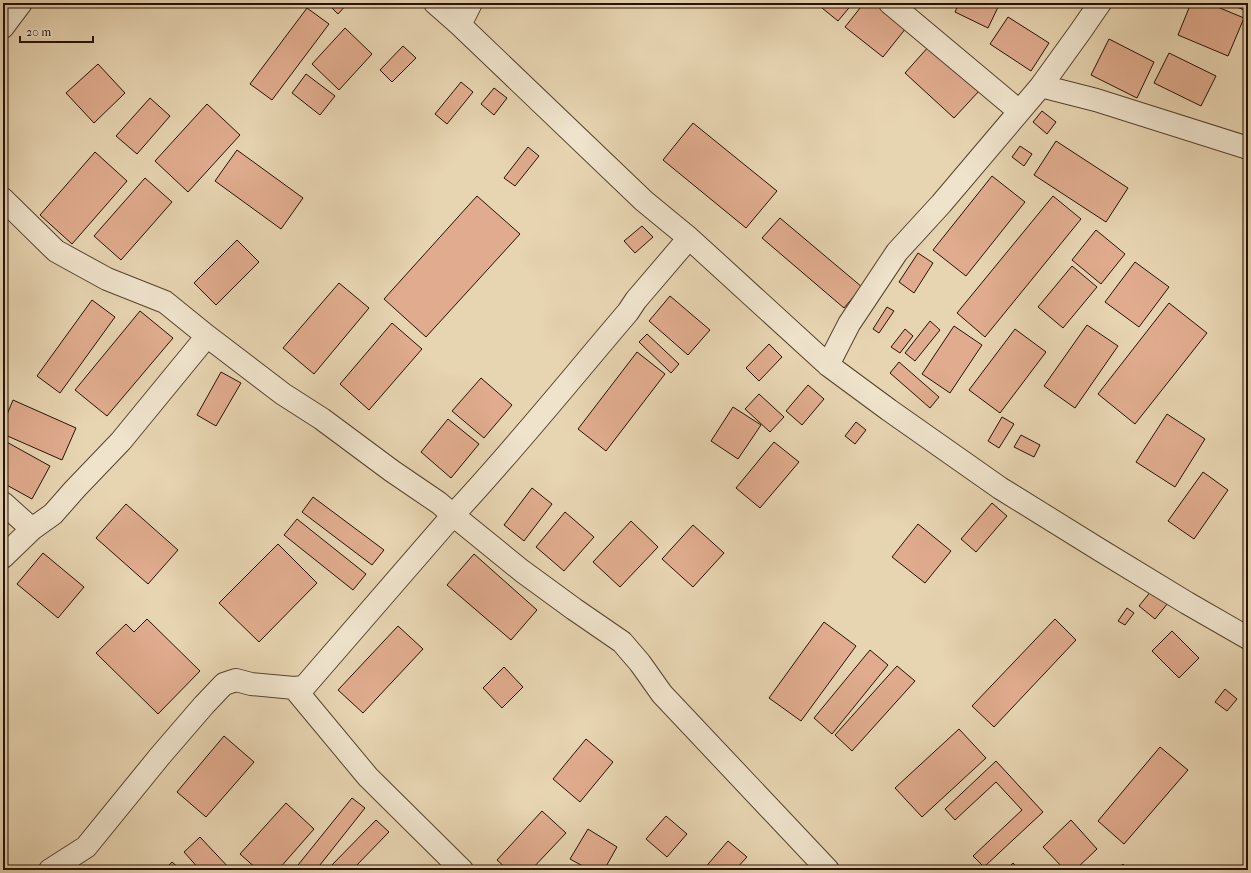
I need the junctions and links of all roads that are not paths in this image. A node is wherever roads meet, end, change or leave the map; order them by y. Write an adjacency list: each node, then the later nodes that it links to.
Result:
1 (21, 3): 7 (street)
2 (435, 3): 6 (street)
3 (471, 3): 6 (street)
4 (890, 3): 9 (street)
5 (1100, 3): 8 (street)
6 (460, 24): 12 (street)
7 (3, 27)
8 (1041, 86): 9 (street); 10 (street)
9 (1019, 111): 14 (street)
10 (1248, 148)
11 (3, 199): 13 (street)
12 (689, 238): 14 (street); 16 (street)
13 (207, 336): 16 (street); 17 (street)
14 (828, 364): 19 (street)
15 (3, 503): 17 (street)
16 (453, 515): 20 (street); 23 (street)
17 (32, 529): 18 (street)
18 (3, 557)
19 (1248, 638)
20 (294, 688): 21 (street); 22 (street)
21 (57, 868)
22 (462, 870)
23 (828, 870)

